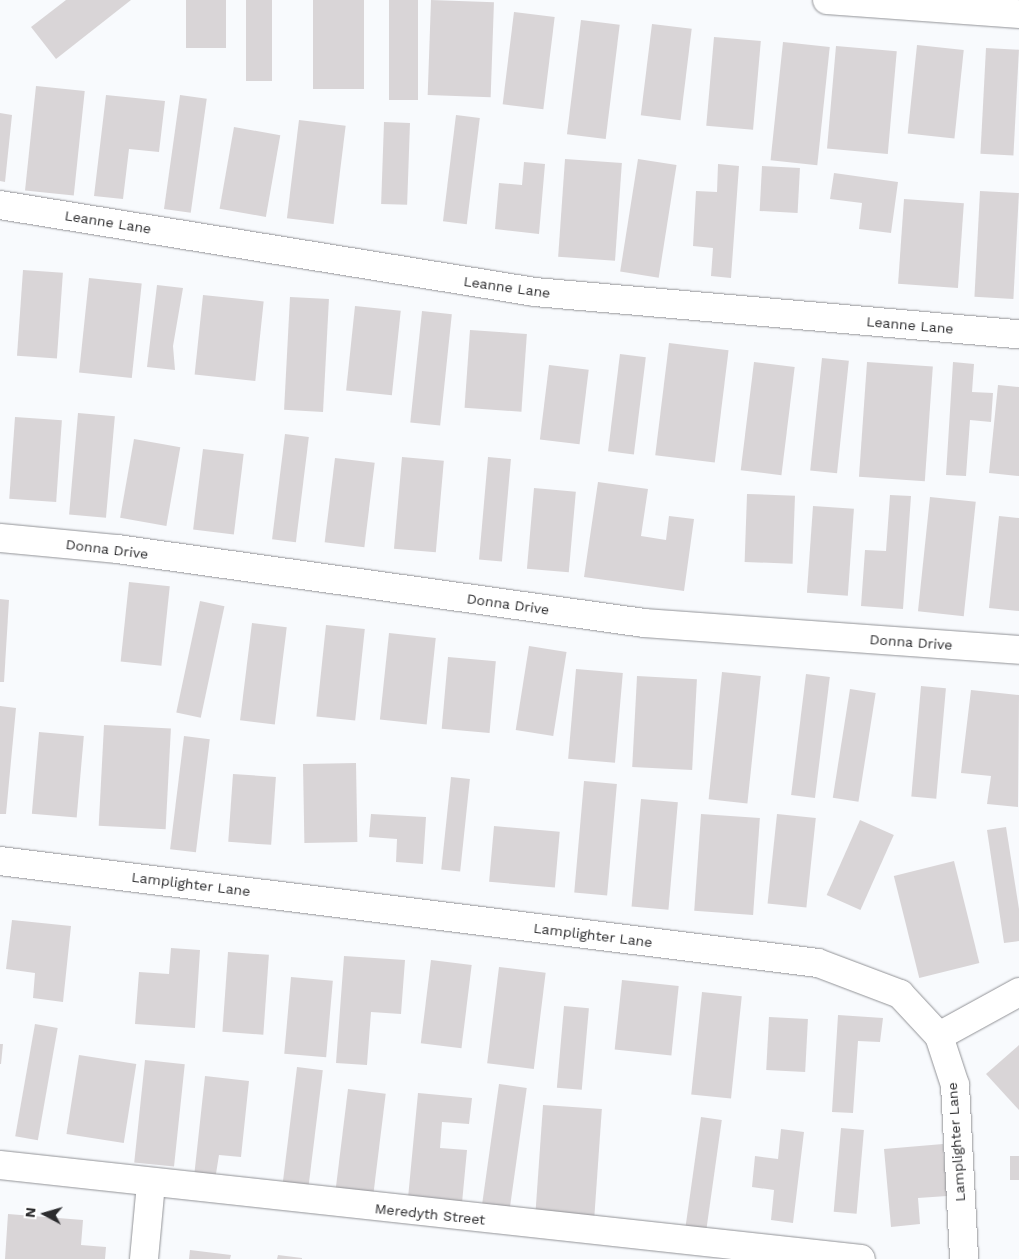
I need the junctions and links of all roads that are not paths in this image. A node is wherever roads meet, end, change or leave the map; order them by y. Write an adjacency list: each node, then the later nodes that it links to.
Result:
1 (827, 0): 2 (street)
2 (1019, 14)
3 (0, 204): 4 (street, Leanne Lane)
4 (1019, 334)
5 (0, 538): 6 (street, Donna Drive)
6 (1019, 650)
7 (0, 860): 9 (street, Lamplighter Lane)
8 (1019, 992): 9 (street)
9 (938, 1036): 14 (street, Lamplighter Lane)
10 (0, 1165): 11 (street, Meredyth Street)
11 (151, 1184): 12 (street); 13 (street, Meredyth Street)
12 (144, 1259)
13 (861, 1259)
14 (964, 1259)

